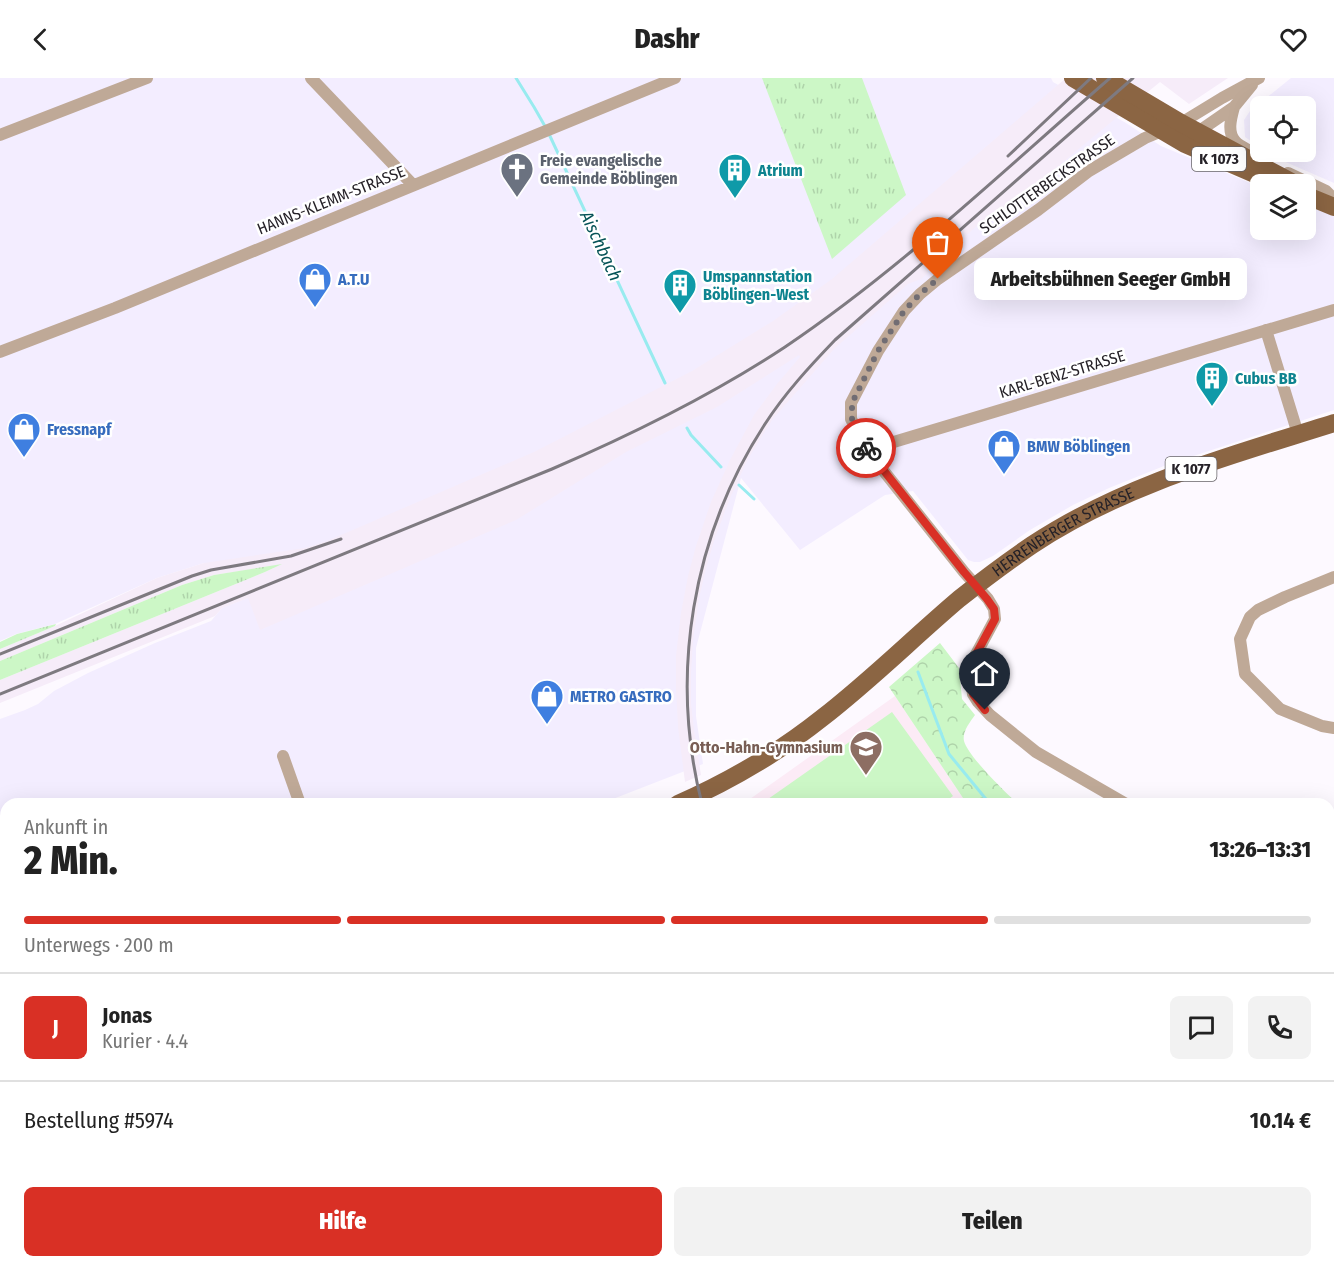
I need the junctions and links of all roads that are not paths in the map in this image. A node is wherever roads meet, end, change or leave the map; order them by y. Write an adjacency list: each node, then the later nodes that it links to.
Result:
1 (147, 78): 12 (street)
2 (311, 78): 15 (street)
3 (675, 78): 15 (street, HANNS-KLEMM-STRASSE)
4 (1073, 78): 8 (main road, K 1073)
5 (1105, 78): 8 (main road, K 1073)
6 (1258, 79): 7 (street); 9 (street, SCHLOTTERBECKSTRASSE)
7 (1234, 107): 11 (street); 18 (street)
8 (1141, 109): 9 (main road, K 1073); 10 (main road, K 1073)
9 (1181, 123): 10 (street, SCHLOTTERBECKSTRASSE); 11 (main road, K 1073)
10 (1162, 131): 11 (street); 13 (main road, K 1073); 25 (street, SCHLOTTERBECKSTRASSE)
11 (1198, 132): 14 (main road, K 1073)
12 (0, 135)
13 (1255, 174)
14 (1276, 174)
15 (413, 185): 22 (street, HANNS-KLEMM-STRASSE)
16 (1316, 193): 18 (main road)
17 (1316, 200): 19 (main road)
18 (1334, 200)
19 (1334, 207)
20 (1334, 310): 21 (street, KARL-BENZ-STRASSE)
21 (1266, 330): 24 (street); 25 (street, KARL-BENZ-STRASSE)
22 (0, 352)
23 (1334, 423): 24 (main road, HERRENBERGER STRASSE / K 1077)
24 (1297, 429): 27 (main road, HERRENBERGER STRASSE / K 1077)
25 (867, 450): 27 (street, SCHLOTTERBECKSTRASSE)
26 (1334, 577): 28 (street)
27 (976, 586): 31 (main road, HERRENBERGER STRASSE / K 1077); 32 (street, SCHLOTTERBECKSTRASSE)
28 (1334, 728)
29 (283, 756): 30 (street)
30 (298, 798)
31 (691, 798)
32 (1116, 798)

